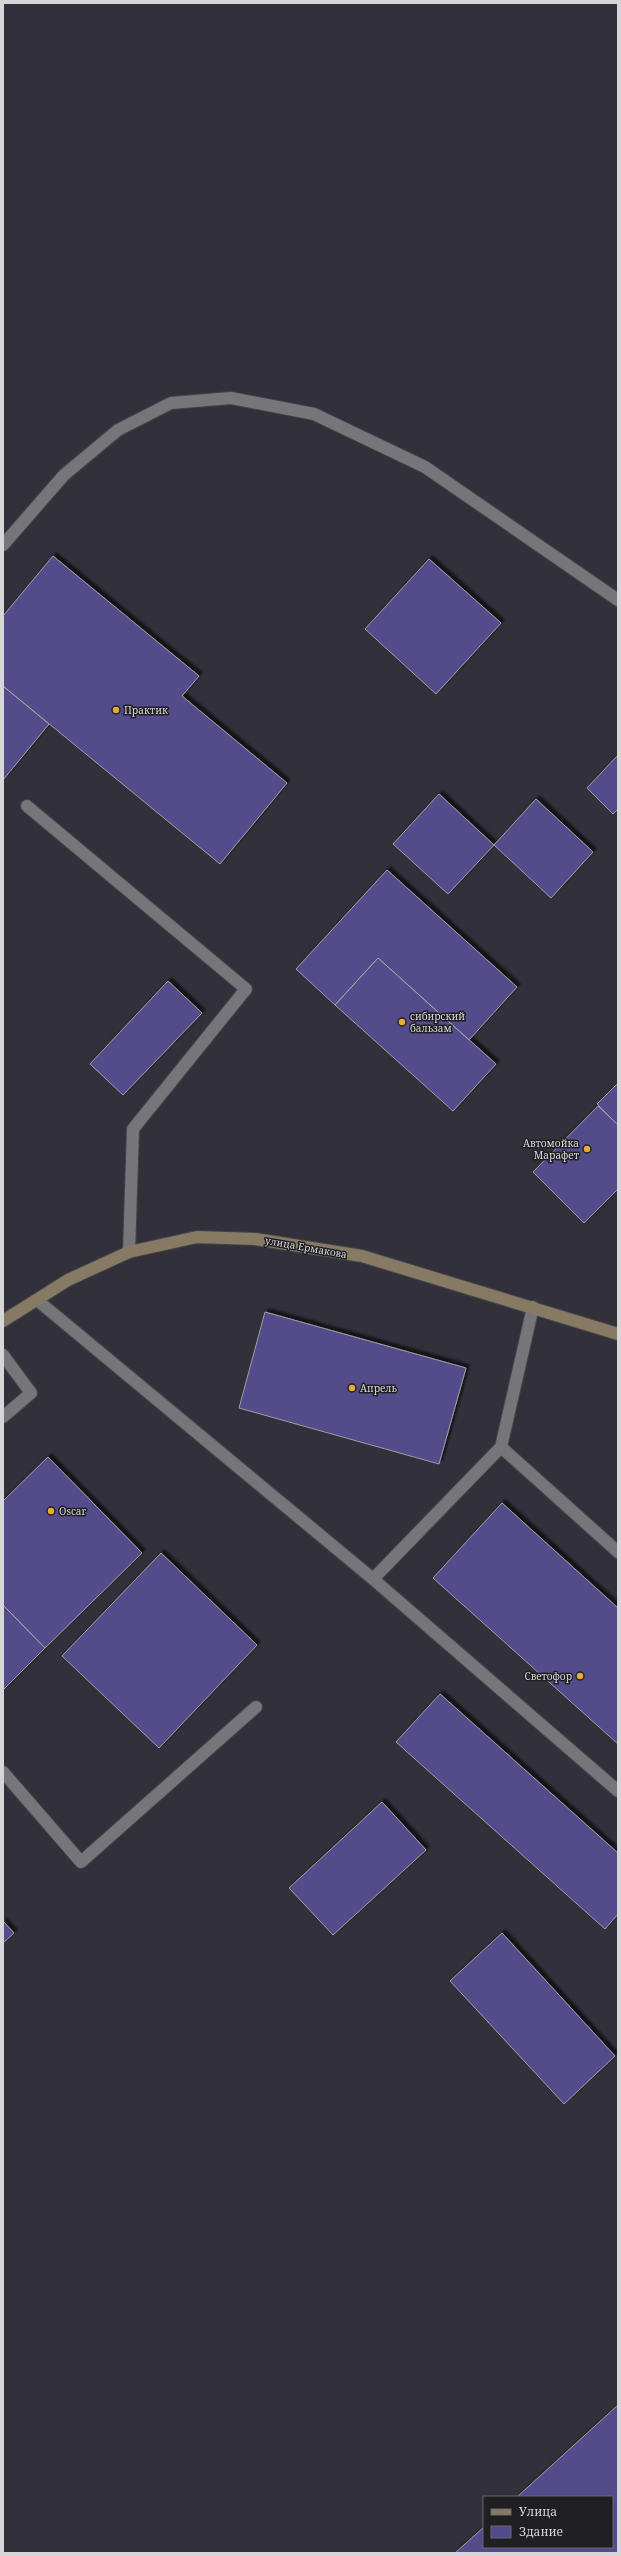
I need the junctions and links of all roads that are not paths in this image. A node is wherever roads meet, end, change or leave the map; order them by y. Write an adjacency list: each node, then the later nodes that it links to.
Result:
1 (3, 545): 2 (lane)
2 (618, 600)
3 (27, 806): 4 (lane)
4 (129, 1252): 5 (street, улица Ермакова); 6 (street, улица Ермакова)
5 (37, 1300): 7 (street, улица Ермакова); 13 (lane)
6 (533, 1307): 8 (street, улица Ермакова); 11 (lane)
7 (3, 1322)
8 (618, 1334)
9 (3, 1355): 10 (lane)
10 (3, 1417)
11 (501, 1447): 12 (lane); 13 (lane)
12 (618, 1552)
13 (373, 1579): 16 (lane)
14 (256, 1706): 15 (lane)
15 (3, 1772)
16 (618, 1791)

